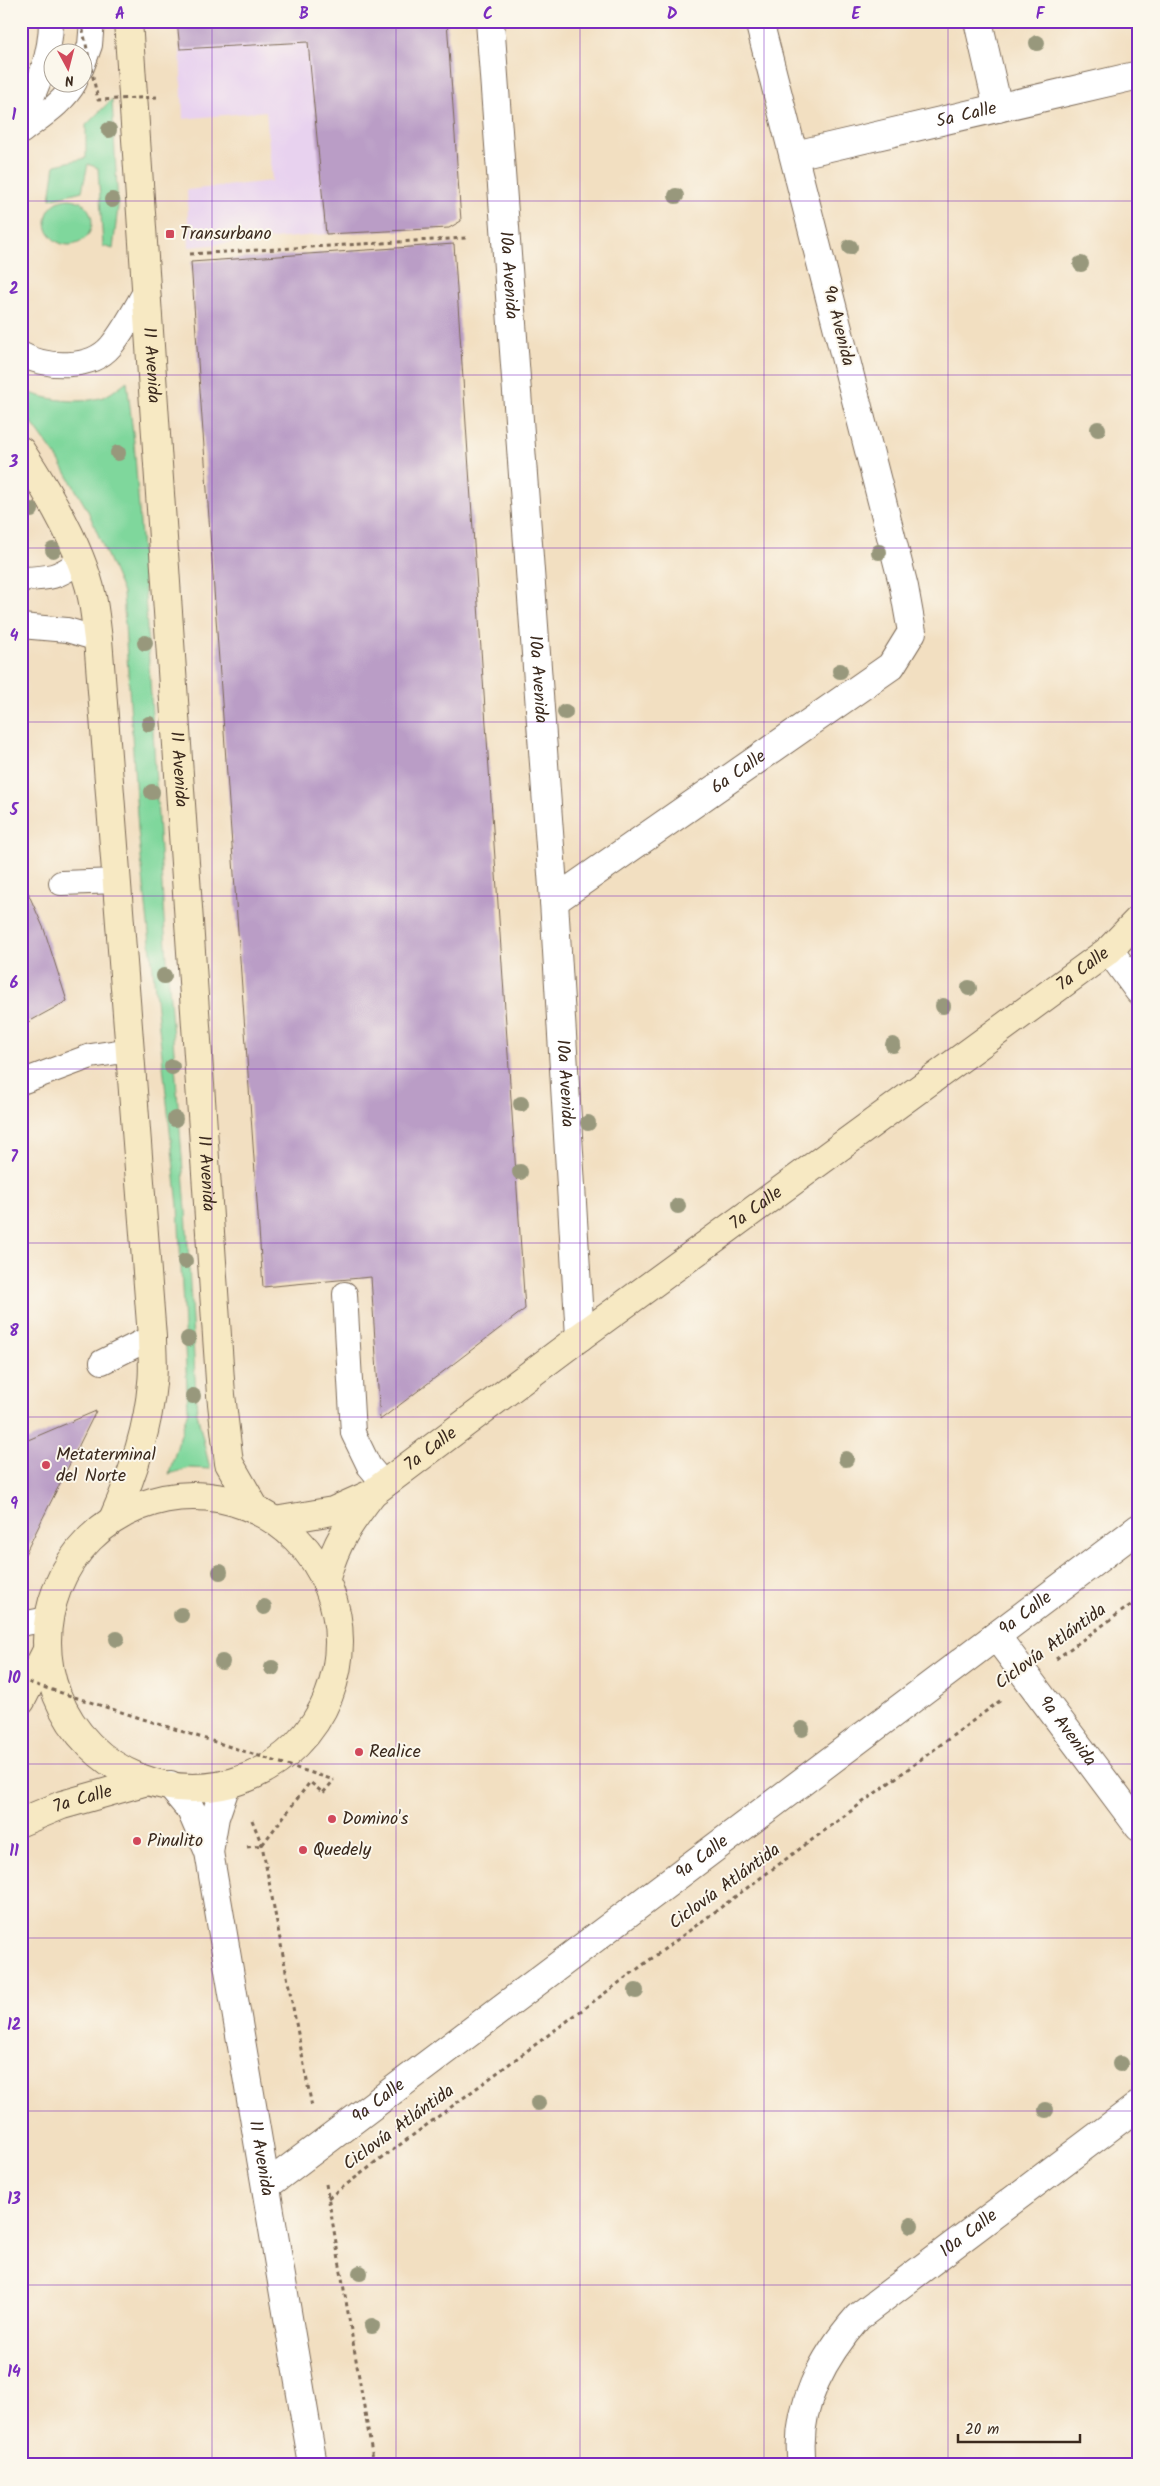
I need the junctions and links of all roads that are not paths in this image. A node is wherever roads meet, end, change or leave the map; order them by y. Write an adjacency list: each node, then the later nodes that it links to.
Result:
1 (51, 21): 11 (lane)
2 (92, 21): 7 (lane)
3 (128, 21): 14 (main road, 11 Avenida)
4 (490, 21): 24 (street, 10a Avenida)
5 (759, 21): 13 (street, 9a Avenida)
6 (978, 21): 10 (street)
7 (90, 42)
8 (1139, 75): 10 (street, 5a Calle)
9 (68, 92): 12 (lane)
10 (998, 108): 13 (street, 5a Calle)
11 (21, 119)
12 (21, 132)
13 (795, 155): 20 (street, 9a Avenida)
14 (146, 290): 15 (lane); 35 (main road, 11 Avenida)
15 (21, 354)
16 (21, 451): 17 (main road)
17 (80, 561): 18 (lane); 21 (main road)
18 (21, 579)
19 (21, 626): 21 (lane)
20 (912, 632): 24 (street, 6a Calle)
21 (98, 639): 22 (main road)
22 (117, 881): 23 (lane); 28 (main road)
23 (61, 883)
24 (554, 901): 32 (street, 10a Avenida)
25 (1139, 919): 26 (main road, 7a Calle)
26 (1109, 950): 27 (street); 32 (main road, 7a Calle)
27 (1139, 991)
28 (130, 1050): 29 (lane); 31 (main road)
29 (24, 1081)
30 (345, 1294): 34 (lane)
31 (152, 1337): 33 (lane); 36 (main road)
32 (580, 1337): 34 (main road, 7a Calle)
33 (102, 1362)
34 (378, 1489): 35 (main road, 7a Calle); 38 (main road, 7a Calle)
35 (266, 1515): 36 (main road); 38 (main road)
36 (113, 1519): 39 (main road)
37 (1139, 1528): 41 (street, 9a Calle)
38 (326, 1578): 45 (main road)
39 (48, 1619): 40 (lane); 42 (main road)
40 (21, 1624)
41 (996, 1636): 47 (street, 9a Avenida); 50 (street, 9a Calle)
42 (46, 1652): 43 (main road); 44 (main road)
43 (21, 1701)
44 (158, 1783): 45 (main road); 46 (main road, 7a Calle); 48 (street, 11 Avenida)
45 (231, 1783): 48 (street, 11 Avenida)
46 (21, 1822)
47 (1139, 1826)
48 (209, 1852): 50 (street, 11 Avenida)
49 (1139, 2105): 52 (street, 10a Calle)
50 (266, 2186): 51 (street, 11 Avenida)
51 (314, 2465)
52 (802, 2465)

